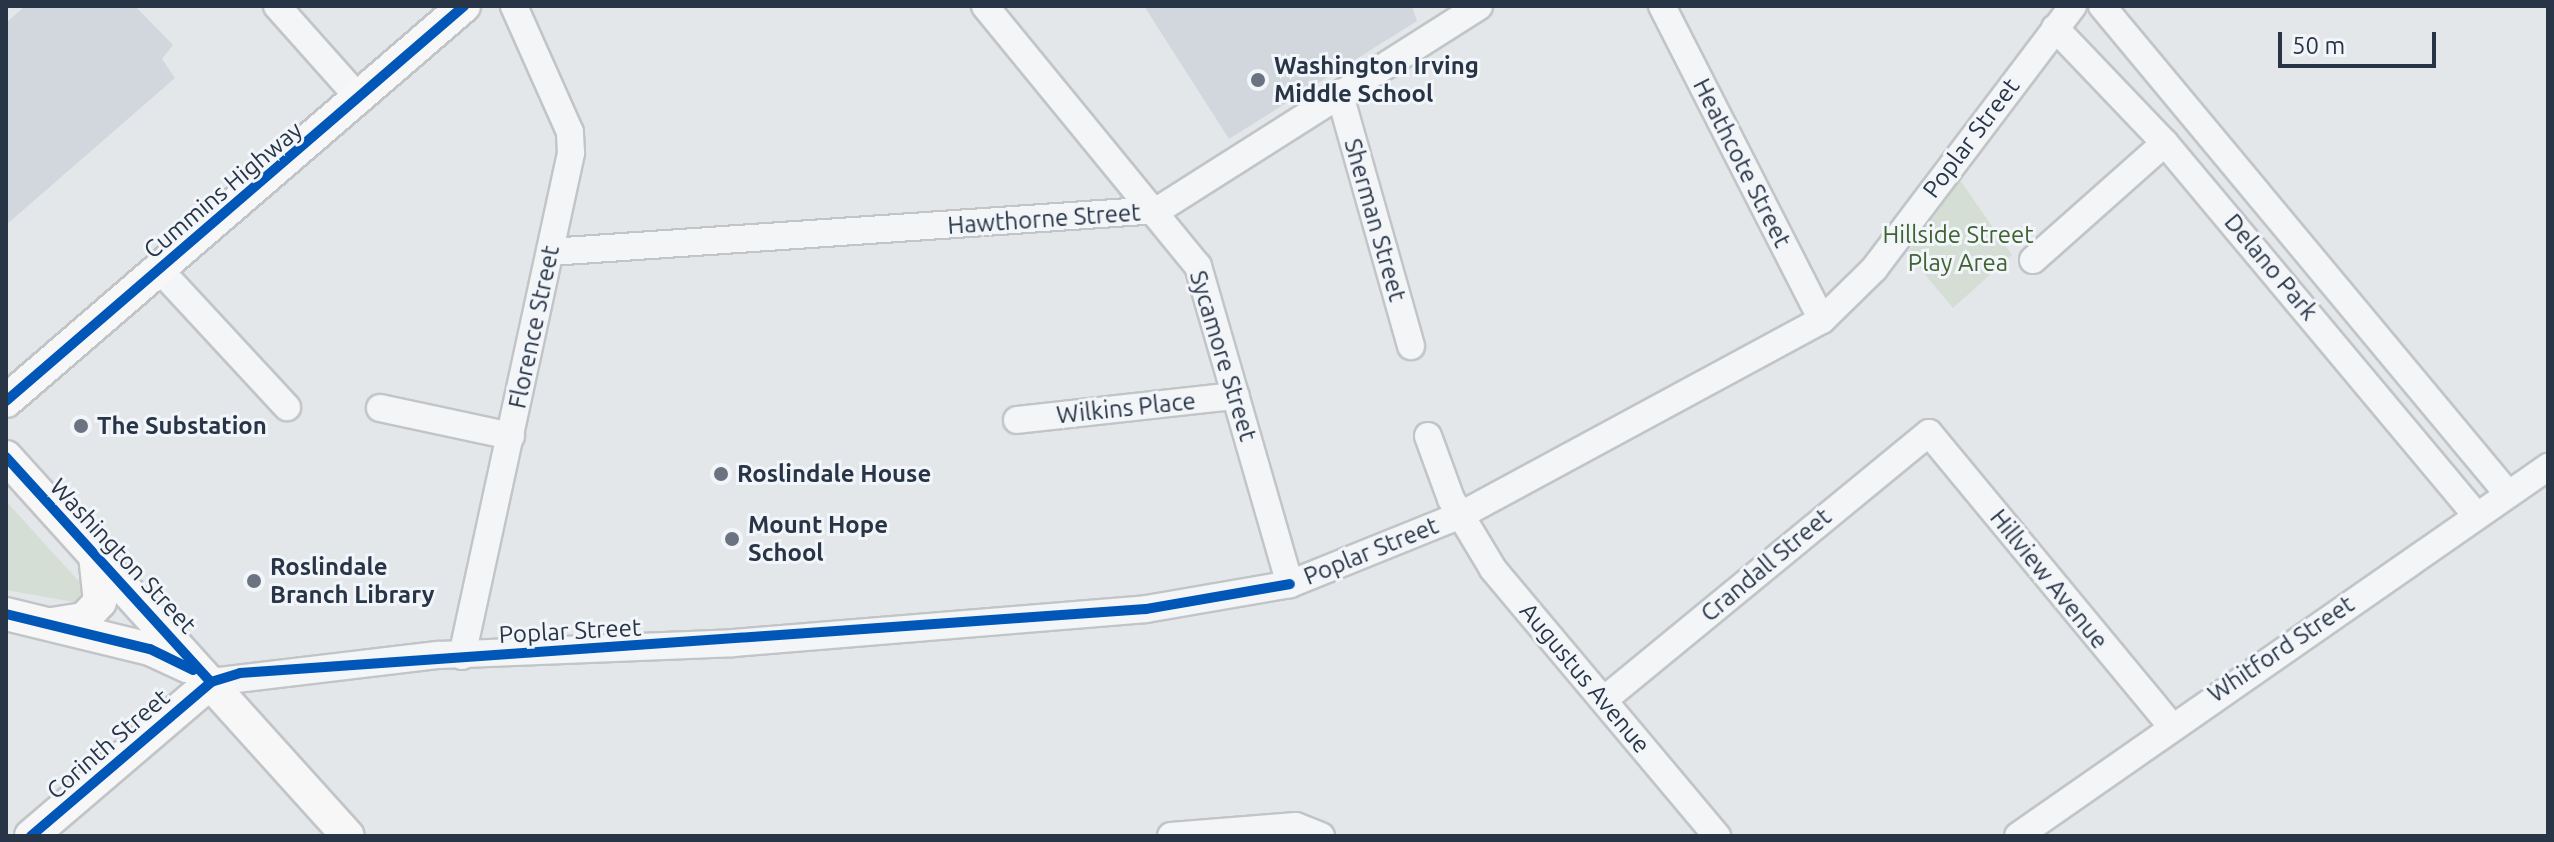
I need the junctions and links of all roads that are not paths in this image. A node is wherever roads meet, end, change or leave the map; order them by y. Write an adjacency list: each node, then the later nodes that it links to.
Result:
1 (277, 6): 12 (street)
2 (464, 6): 12 (main road, Cummins Highway)
3 (514, 6): 15 (street, Florence Street)
4 (985, 6): 14 (street, Sycamore Street)
5 (1479, 6): 9 (street, Hawthorne Street)
6 (1662, 6): 18 (street, Heathcote Street)
7 (2073, 6): 10 (street, Poplar Street)
8 (2102, 6): 30 (street, Delano Park)
9 (1447, 15): 11 (street, Hawthorne Street)
10 (2055, 28): 13 (street, Delano Park); 18 (street, Poplar Street)
11 (1340, 95): 14 (street, Hawthorne Street); 19 (street, Sherman Street)
12 (360, 99): 17 (main road, Cummins Highway)
13 (2165, 143): 16 (street); 32 (street, Delano Park)
14 (1158, 210): 15 (street, Hawthorne Street); 20 (street, Sycamore Street)
15 (550, 252): 26 (street, Florence Street)
16 (2033, 260)
17 (160, 270): 21 (main road, Cummins Highway); 22 (street)
18 (1822, 320): 31 (street, Poplar Street)
19 (1411, 346)
20 (1236, 396): 24 (street, Wilkins Place); 34 (street, Sycamore Street)
21 (6, 401)
22 (287, 407)
23 (380, 408): 26 (street)
24 (1017, 420)
25 (1929, 433): 39 (street, Crandall Street); 40 (street, Hillview Avenue)
26 (511, 436): 37 (street, Florence Street)
27 (1428, 436): 31 (street)
28 (6, 457): 33 (main road, Washington Street)
29 (2548, 467): 30 (street, Whitford Street)
30 (2508, 494): 32 (street, Whitford Street)
31 (1461, 515): 34 (street, Poplar Street); 39 (street, Augustus Avenue)
32 (2476, 515): 40 (street, Whitford Street)
33 (95, 555): 36 (main road); 38 (main road, Washington Street)
34 (1290, 584): 37 (street, Poplar Street)
35 (6, 614): 36 (main road)
36 (49, 624): 38 (main road)
37 (462, 656): 38 (street, Poplar Street)
38 (211, 682): 41 (main road, Corinth Street); 42 (main road, Washington Street)
39 (1605, 699): 45 (street, Augustus Avenue)
40 (2170, 724): 46 (street, Whitford Street)
41 (31, 836)
42 (348, 836)
43 (1171, 836): 44 (street)
44 (1321, 836)
45 (1717, 836)
46 (2018, 836)

